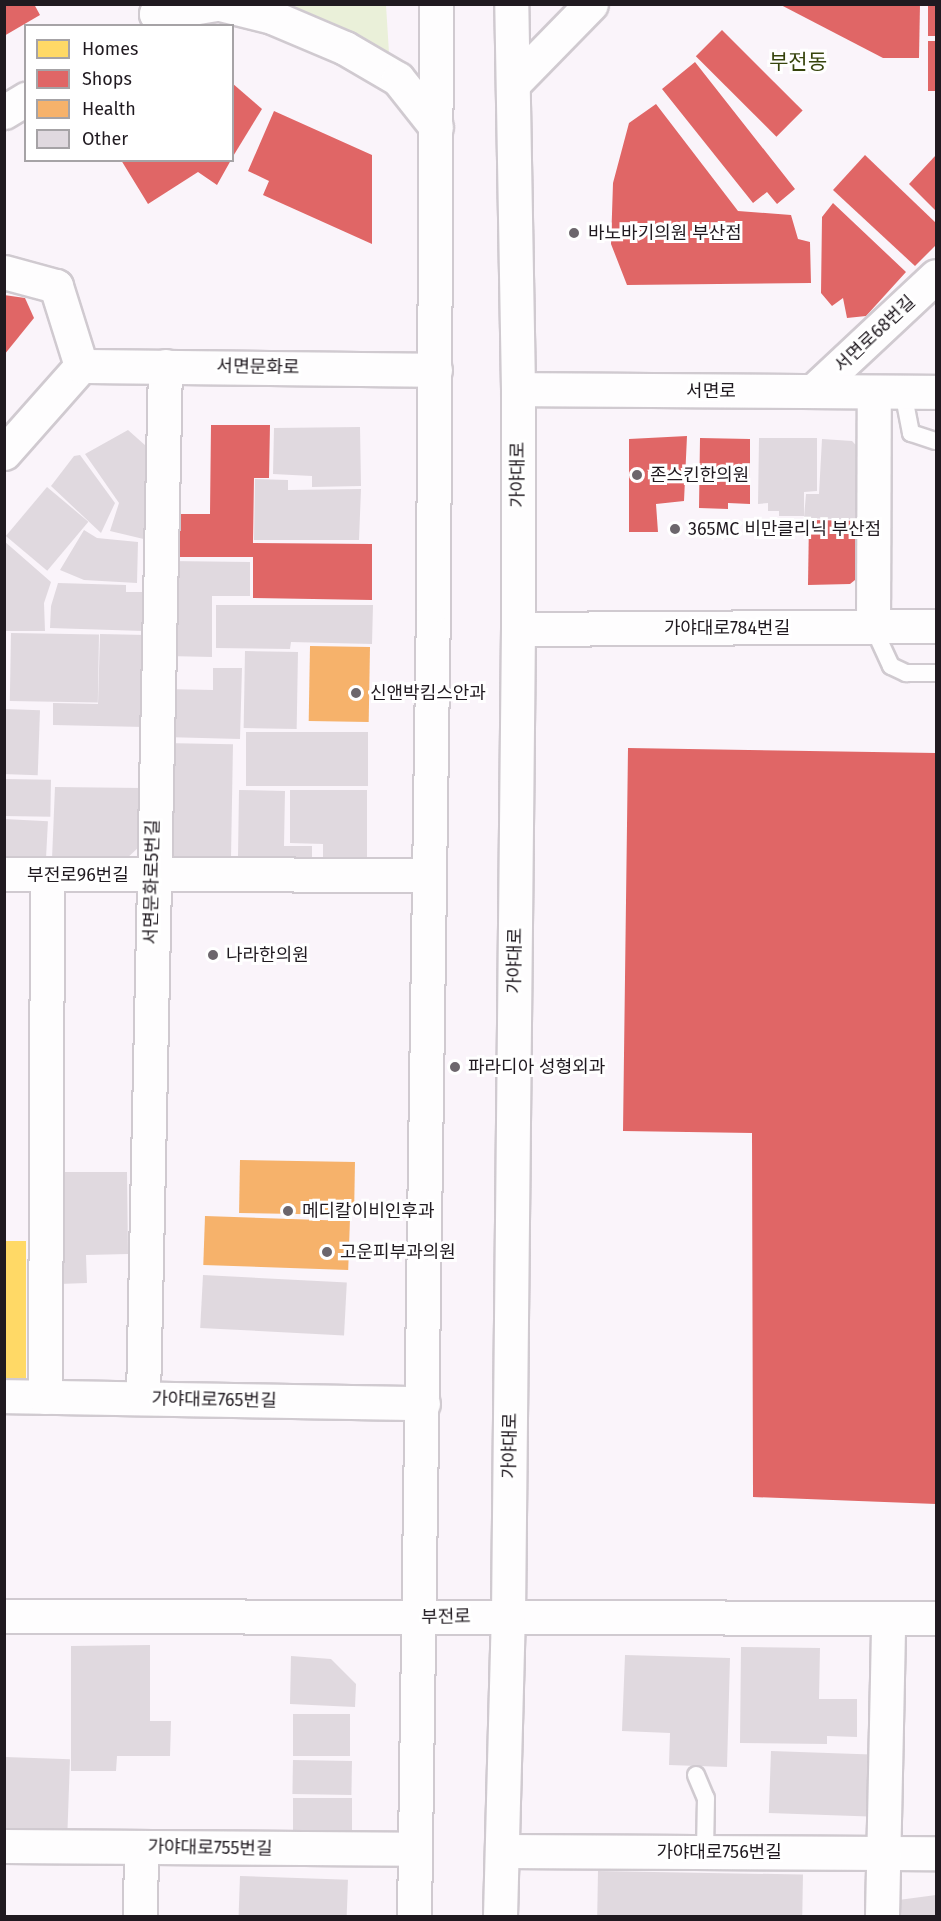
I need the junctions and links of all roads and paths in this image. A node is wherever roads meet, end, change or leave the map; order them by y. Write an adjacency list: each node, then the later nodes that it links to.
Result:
1 (218, 4): 5 (main road); 9 (main road)
2 (436, 4): 9 (main road)
3 (511, 4): 6 (main road, 가야대로)
4 (591, 4): 6 (main road)
5 (157, 12)
6 (514, 83): 15 (main road, 가야대로)
7 (24, 100): 8 (main road)
8 (4, 112)
9 (436, 127): 14 (main road)
10 (4, 272): 12 (main road)
11 (936, 276): 16 (main road, 서면로68번길)
12 (81, 366): 13 (main road, 서면문화로); 20 (main road)
13 (165, 366): 14 (main road, 서면문화로); 28 (main road, 서면문화로5번길)
14 (435, 370): 27 (main road)
15 (518, 389): 16 (main road, 서면로); 23 (main road, 가야대로)
16 (813, 391): 17 (main road, 서면로)
17 (888, 392): 18 (main road, 서면로); 19 (lane); 22 (main road)
18 (936, 392)
19 (936, 441)
20 (4, 453)
21 (936, 626): 22 (main road, 가야대로784번길)
22 (873, 627): 23 (main road, 가야대로784번길); 24 (lane)
23 (518, 629): 34 (main road, 가야대로)
24 (936, 674)
25 (4, 874): 26 (main road, 부전로96번길)
26 (47, 875): 28 (main road, 부전로96번길); 30 (main road)
27 (429, 875): 28 (main road, 부전로96번길); 32 (main road)
28 (152, 876): 31 (main road, 서면문화로5번길)
29 (4, 1396): 30 (main road, 가야대로765번길)
30 (45, 1397): 31 (main road, 가야대로765번길)
31 (143, 1398): 32 (main road, 가야대로765번길)
32 (423, 1403): 35 (main road)
33 (4, 1616): 35 (main road, 부전로)
34 (508, 1616): 35 (main road, 부전로); 36 (main road, 부전로); 42 (main road, 가야대로)
35 (418, 1618): 41 (main road)
36 (888, 1618): 37 (main road, 부전로); 44 (main road)
37 (936, 1618)
38 (696, 1775): 43 (lane)
39 (4, 1846): 40 (main road, 가야대로755번길)
40 (141, 1847): 41 (main road, 가야대로755번길); 46 (main road)
41 (415, 1850): 47 (main road)
42 (502, 1851): 43 (main road, 가야대로756번길); 48 (main road, 가야대로)
43 (705, 1852): 44 (main road, 가야대로756번길)
44 (882, 1852): 45 (main road, 가야대로756번길); 49 (main road)
45 (936, 1853)
46 (140, 1917)
47 (414, 1917)
48 (501, 1917)
49 (882, 1917)

